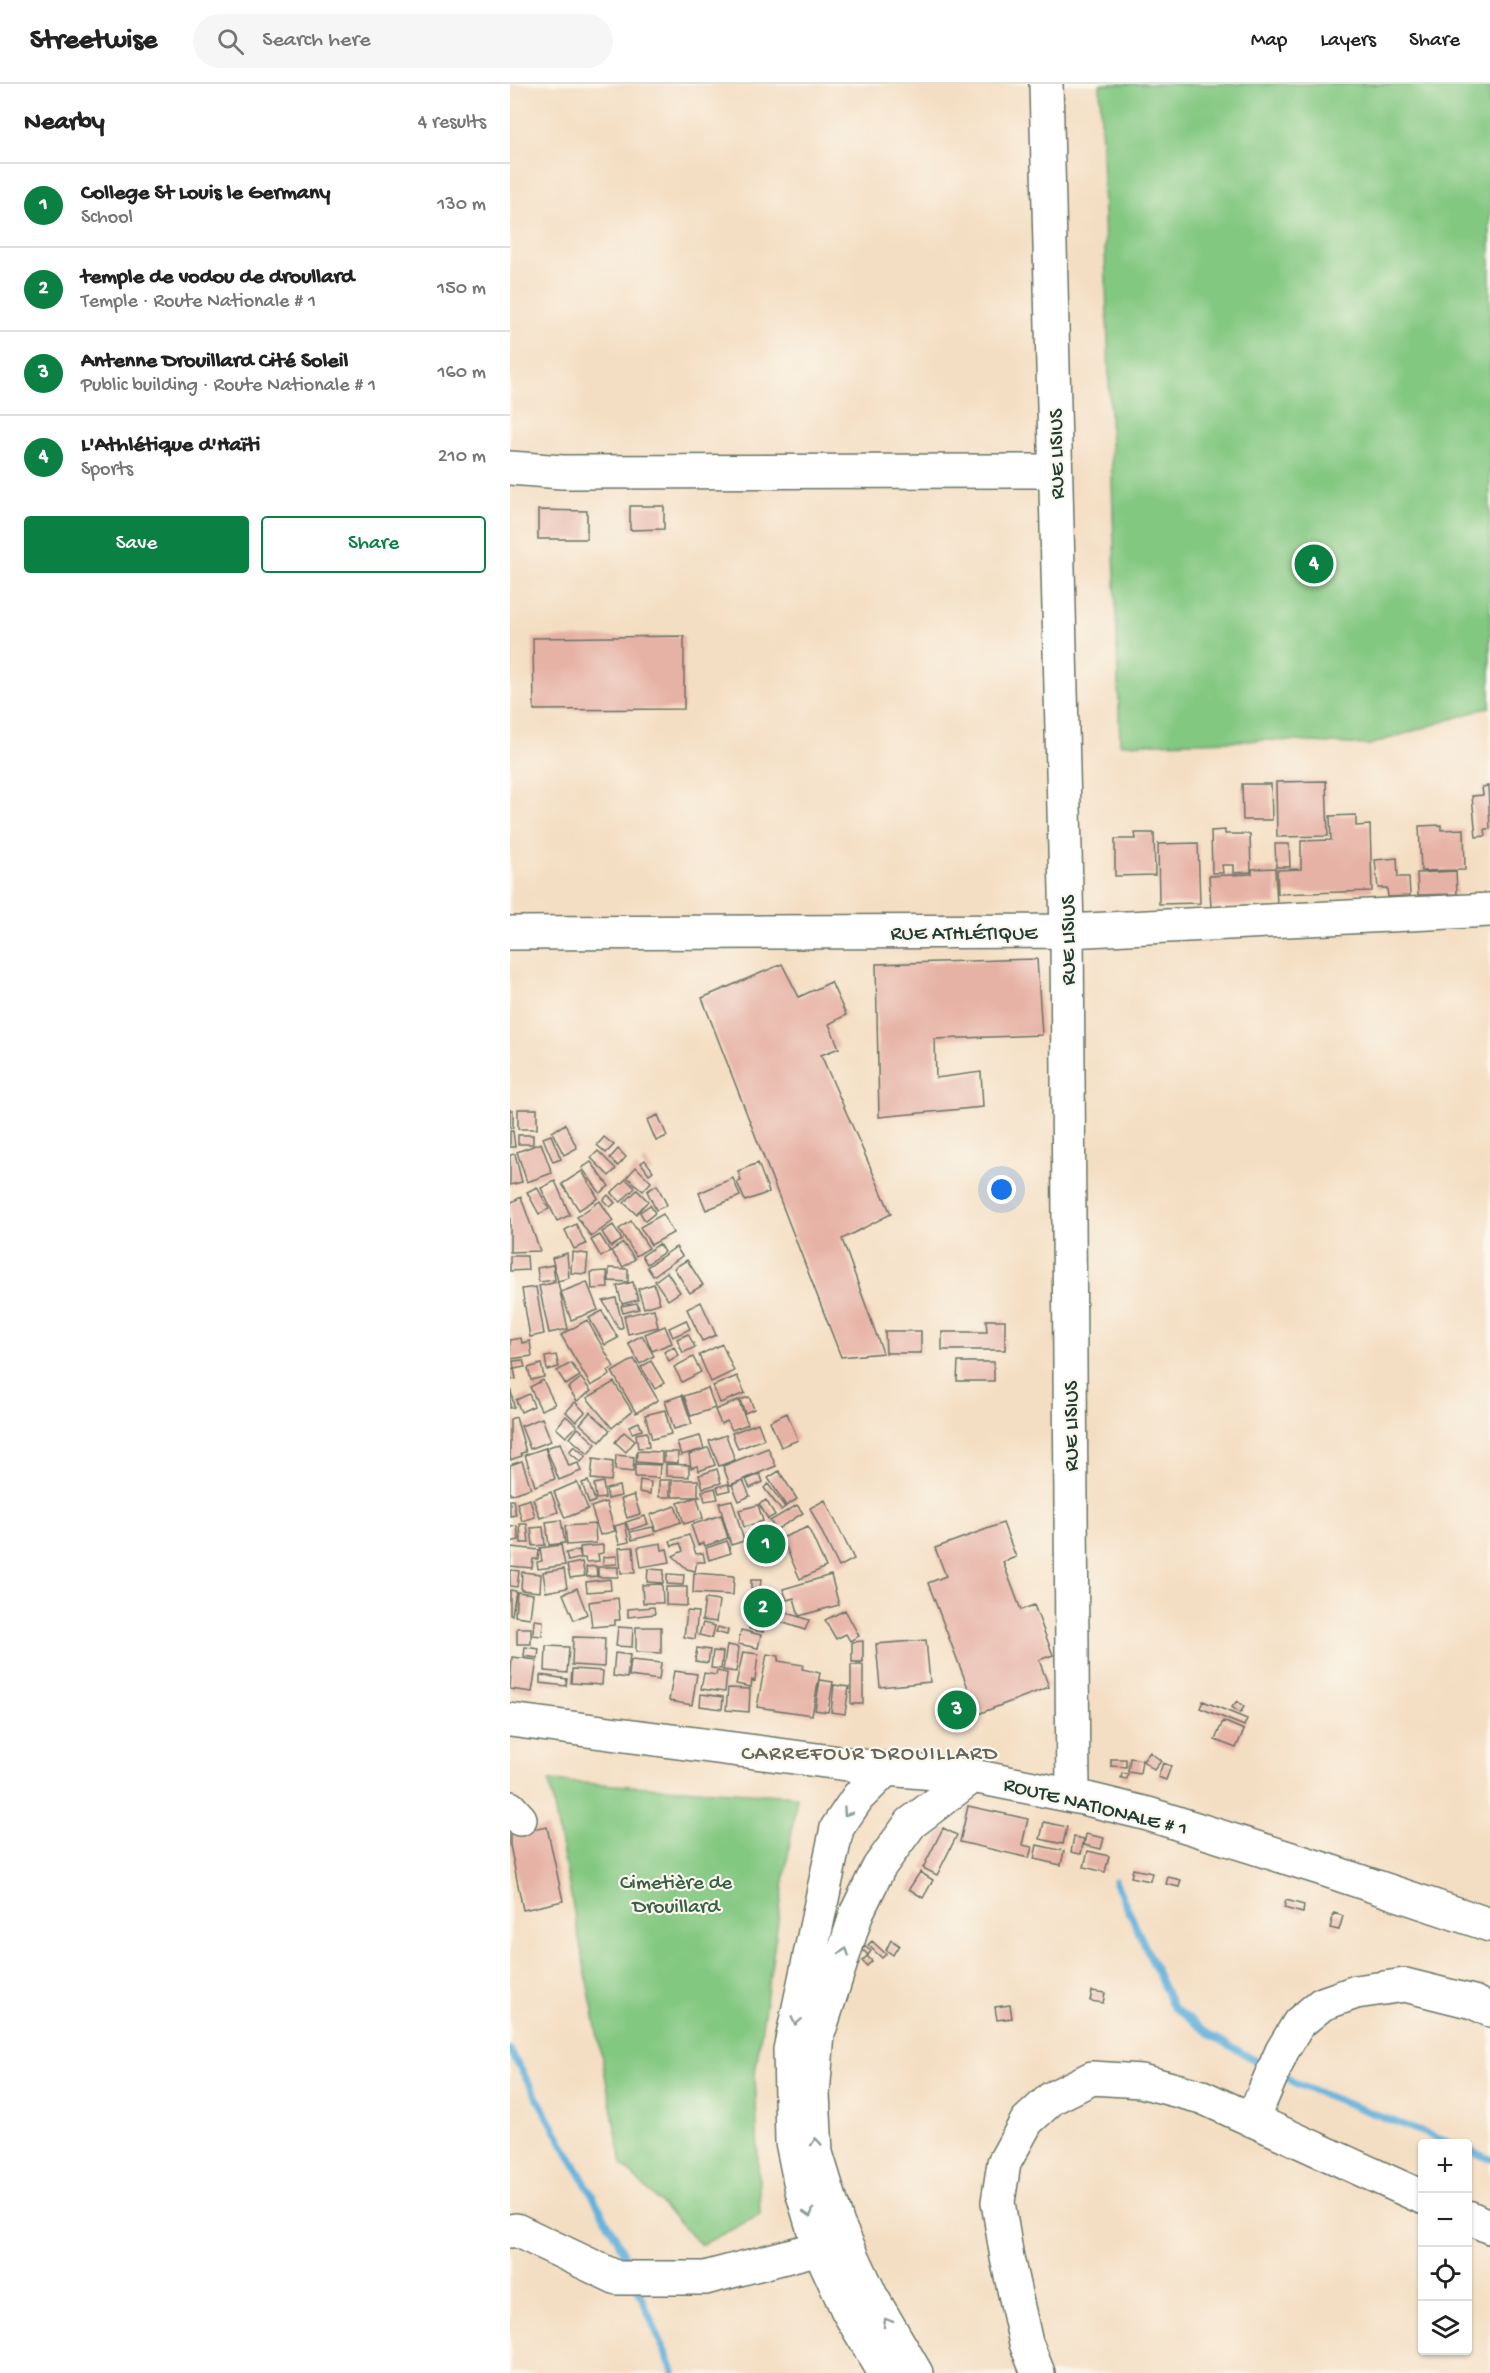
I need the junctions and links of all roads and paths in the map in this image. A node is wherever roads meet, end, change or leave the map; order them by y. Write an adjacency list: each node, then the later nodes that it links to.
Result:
1 (1046, 84): 3 (street, RUE LISIUS)
2 (510, 468): 3 (street)
3 (1055, 471): 5 (street, RUE LISIUS)
4 (1490, 910): 5 (street, RUE ATHLÉTIQUE)
5 (1068, 932): 6 (street, RUE ATHLÉTIQUE); 10 (street, RUE LISIUS)
6 (510, 933)
7 (510, 1720): 8 (street, ROUTE NATIONALE # 1)
8 (886, 1769): 9 (street, ROUTE NATIONALE # 1); 18 (street, one-way to 18)
9 (973, 1776): 10 (street, ROUTE NATIONALE # 1); 20 (street, one-way to 9)
10 (1078, 1797): 11 (street, ROUTE NATIONALE # 1)
11 (1490, 1925)
12 (1490, 2010): 13 (street)
13 (1252, 2120): 14 (street); 21 (street)
14 (1418, 2195)
15 (1472, 2219): 16 (street)
16 (1490, 2227)
17 (510, 2231): 18 (street)
18 (819, 2248): 19 (street)
19 (885, 2373)
20 (916, 2373)
21 (1038, 2373)

